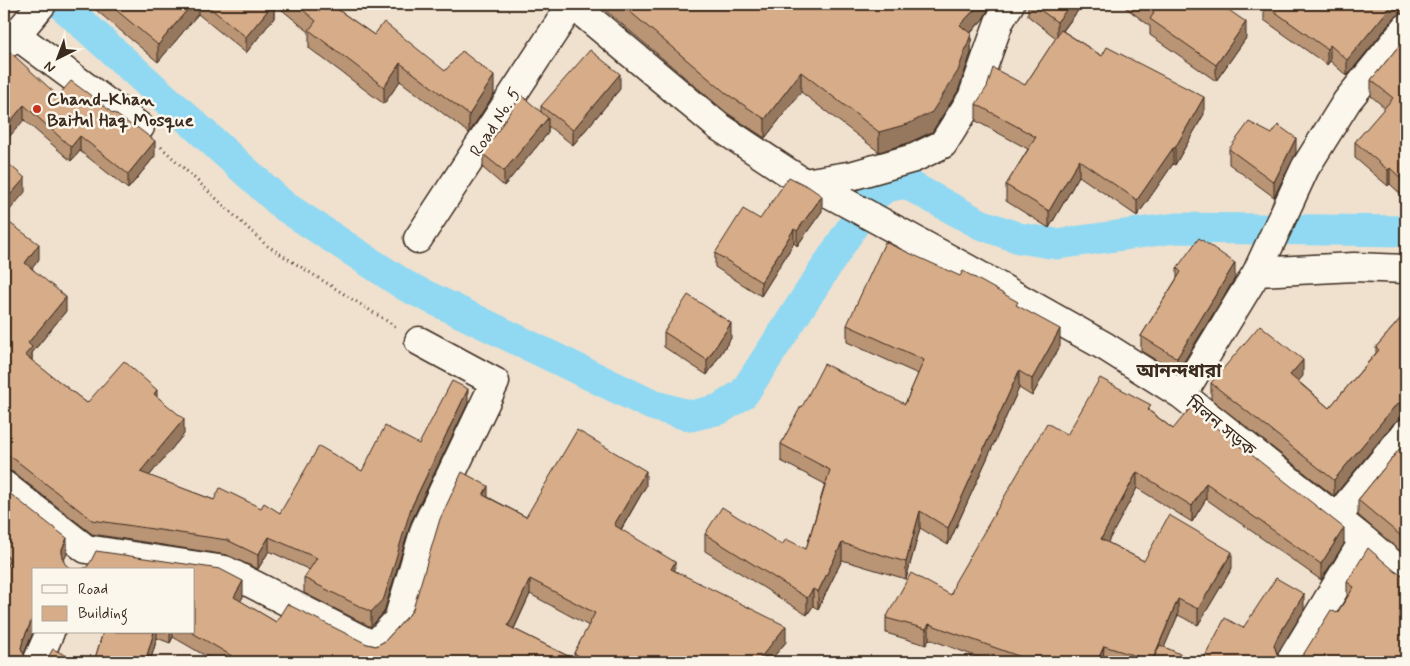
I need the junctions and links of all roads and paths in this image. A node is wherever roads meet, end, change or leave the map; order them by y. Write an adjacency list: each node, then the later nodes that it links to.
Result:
1 (572, 4): 6 (street, মিলন সড়ক); 7 (street, Road No. 5)
2 (1010, 4): 6 (street)
3 (22, 27): 5 (street)
4 (1406, 28): 8 (street)
5 (140, 127): 10 (path)
6 (804, 183): 11 (street, মিলন সড়ক)
7 (418, 239)
8 (1261, 263): 9 (street); 11 (street)
9 (1406, 269)
10 (419, 341): 16 (street)
11 (1182, 395): 14 (street, মিলন সড়ক)
12 (1406, 432): 14 (street)
13 (4, 485): 16 (street)
14 (1336, 518): 15 (street, মিলন সড়ক)
15 (1364, 540): 17 (street, মিলন সড়ক); 20 (street)
16 (82, 559)
17 (1406, 576)
18 (49, 634): 19 (street)
19 (36, 662)
20 (1290, 662)

